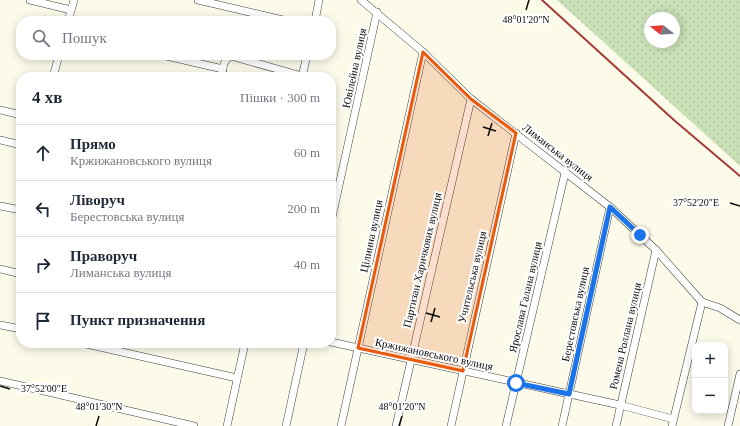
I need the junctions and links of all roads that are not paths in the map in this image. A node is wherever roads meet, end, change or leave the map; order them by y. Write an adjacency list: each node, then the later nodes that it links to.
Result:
1 (30, 0): 6 (street)
2 (74, 0): 6 (street)
3 (198, 0): 9 (street)
4 (319, 0): 10 (street)
5 (361, 0): 7 (street, Лиманська вулиця)
6 (71, 10): 8 (street)
7 (377, 12): 11 (street, Лиманська вулиця); 29 (street, Ювілейна вулиця)
8 (69, 16)
9 (266, 16)
10 (316, 16)
11 (423, 52): 22 (street, Лиманська вулиця); 44 (street, Цілинна вулиця)
12 (58, 60): 18 (street)
13 (185, 60): 17 (street)
14 (226, 60): 17 (street)
15 (245, 60): 20 (street)
16 (306, 60): 21 (street)
17 (223, 68): 19 (street)
18 (55, 72)
19 (222, 72)
20 (285, 72)
21 (303, 72)
22 (471, 99): 25 (street, Лиманська вулиця); 45 (street, Партизан Харичкових вулиця)
23 (0, 110): 24 (street)
24 (16, 114)
25 (516, 133): 28 (street, Лиманська вулиця); 46 (street, Учительська вулиця)
26 (0, 140): 27 (street)
27 (16, 144)
28 (565, 173): 31 (street, Лиманська вулиця); 50 (street, Ярослава Галана вулиця)
29 (336, 199)
30 (0, 206): 32 (street)
31 (610, 207): 33 (street, Лиманська вулиця); 51 (street, Берестовська вулиця)
32 (16, 209)
33 (656, 250): 36 (street, Лиманська вулиця); 52 (street, Ромена Роллана вулиця)
34 (0, 269): 35 (street)
35 (16, 273)
36 (702, 302): 37 (street, Лиманська вулиця); 53 (street)
37 (740, 320)
38 (0, 325): 39 (street)
39 (16, 328)
40 (336, 343): 44 (street, Кржижановського вулиця)
41 (104, 348): 48 (street)
42 (244, 348): 48 (street)
43 (303, 348): 56 (street)
44 (358, 348): 45 (street, Кржижановського вулиця); 57 (street, Цілинна вулиця)
45 (411, 360): 46 (street, Кржижановського вулиця); 58 (street, Партизан Харичкових вулиця)
46 (462, 371): 50 (street, Кржижановського вулиця); 59 (street, Учительська вулиця)
47 (740, 374): 63 (street)
48 (237, 378): 55 (street)
49 (0, 381): 54 (street)
50 (516, 383): 51 (street, Кржижановського вулиця); 60 (street, Ярослава Галана вулиця)
51 (569, 394): 52 (street, Кржижановського вулиця); 61 (street, Берестовська вулиця)
52 (620, 405): 53 (street, Кржижановського вулиця); 62 (street, Ромена Роллана вулиця)
53 (672, 422)
54 (194, 426)
55 (227, 426)
56 (286, 426)
57 (342, 426)
58 (396, 426)
59 (451, 426)
60 (506, 426)
61 (562, 426)
62 (616, 426)
63 (728, 426)

